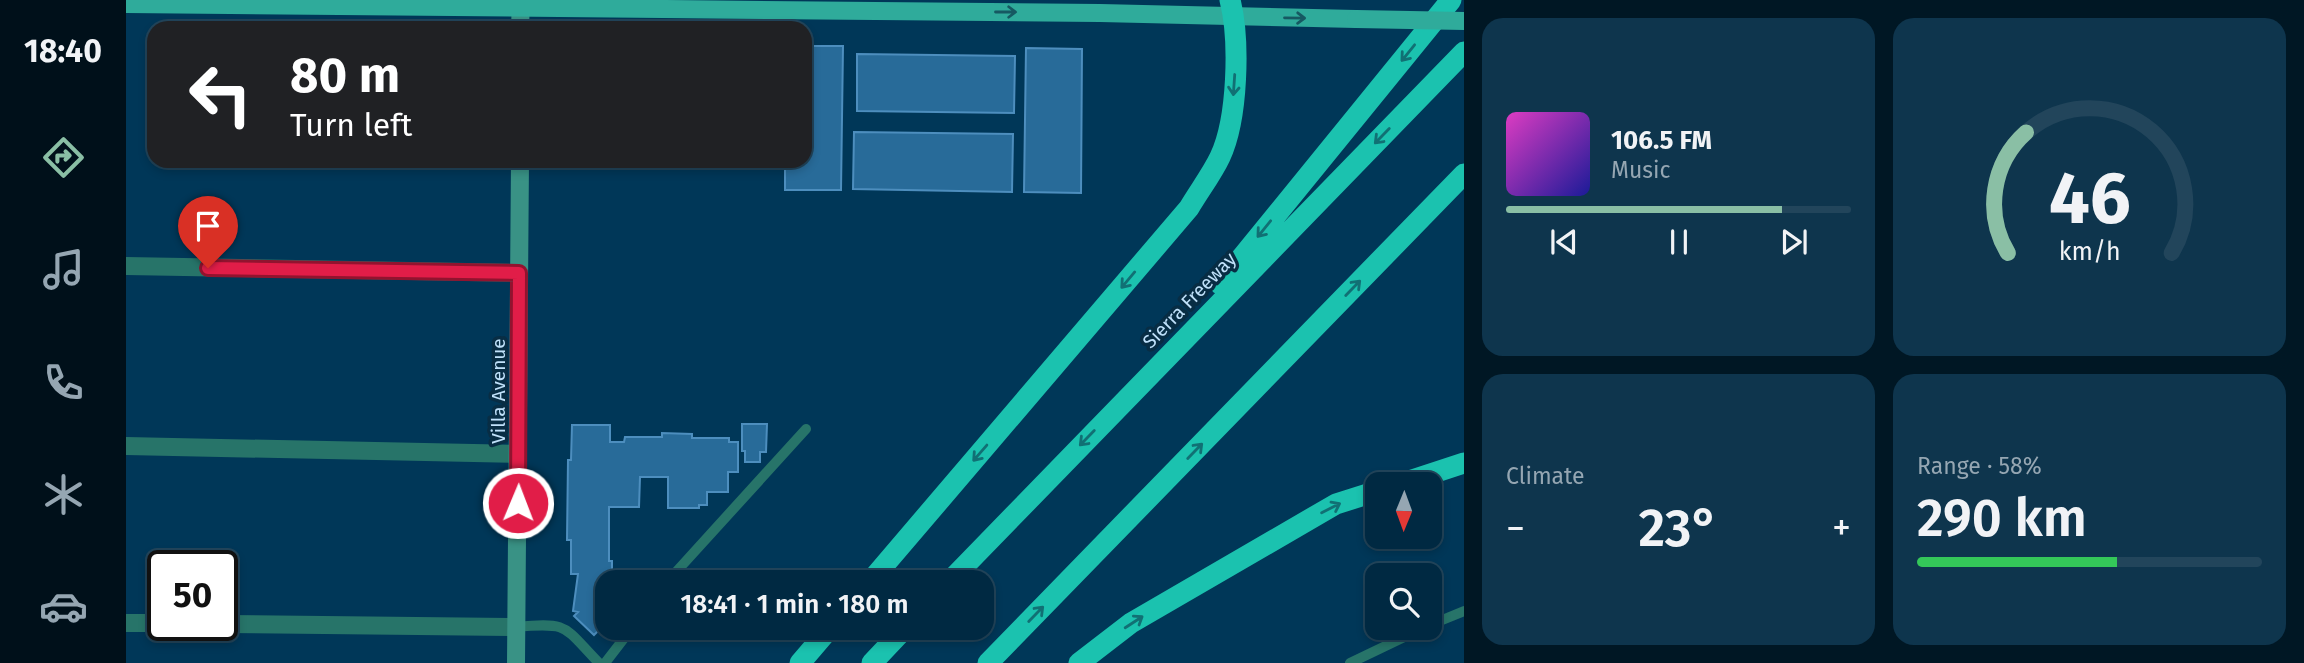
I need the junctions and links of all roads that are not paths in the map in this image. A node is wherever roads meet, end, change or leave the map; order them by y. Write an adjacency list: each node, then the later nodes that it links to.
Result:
1 (925, 0): 6 (main road)
2 (1451, 0): 13 (highway, one-way to 13)
3 (126, 4): 4 (main road)
4 (521, 4): 6 (main road)
5 (1232, 9): 6 (main road, one-way to 5); 7 (main road, one-way to 7, bridge); 21 (highway, one-way to 21)
6 (862, 11)
7 (1464, 21)
8 (1464, 52): 13 (highway, Sierra Freeway, one-way to 13)
9 (520, 168): 12 (main road, Villa Avenue)
10 (1464, 174): 38 (highway, one-way to 10)
11 (126, 266): 12 (street)
12 (519, 273): 16 (main road, Villa Avenue)
13 (1135, 388): 22 (highway, Sierra Freeway, one-way to 22)
14 (806, 429): 20 (lane)
15 (126, 446): 16 (street)
16 (519, 454): 28 (main road, Villa Avenue)
17 (1464, 463): 18 (highway)
18 (1437, 472)
19 (1365, 495): 39 (highway, one-way to 19)
20 (678, 570)
21 (880, 570)
22 (960, 570)
23 (1464, 611): 24 (lane)
24 (1442, 620)
25 (126, 623): 26 (street)
26 (147, 623)
27 (238, 624): 28 (street)
28 (516, 627): 33 (main road, Villa Avenue); 34 (lane)
29 (623, 640): 35 (lane)
30 (820, 640): 36 (highway)
31 (894, 640): 37 (highway)
32 (1398, 640): 40 (lane)
33 (516, 663)
34 (599, 663)
35 (605, 663)
36 (800, 663)
37 (872, 663)
38 (988, 663)
39 (1079, 663)
40 (1350, 663)

